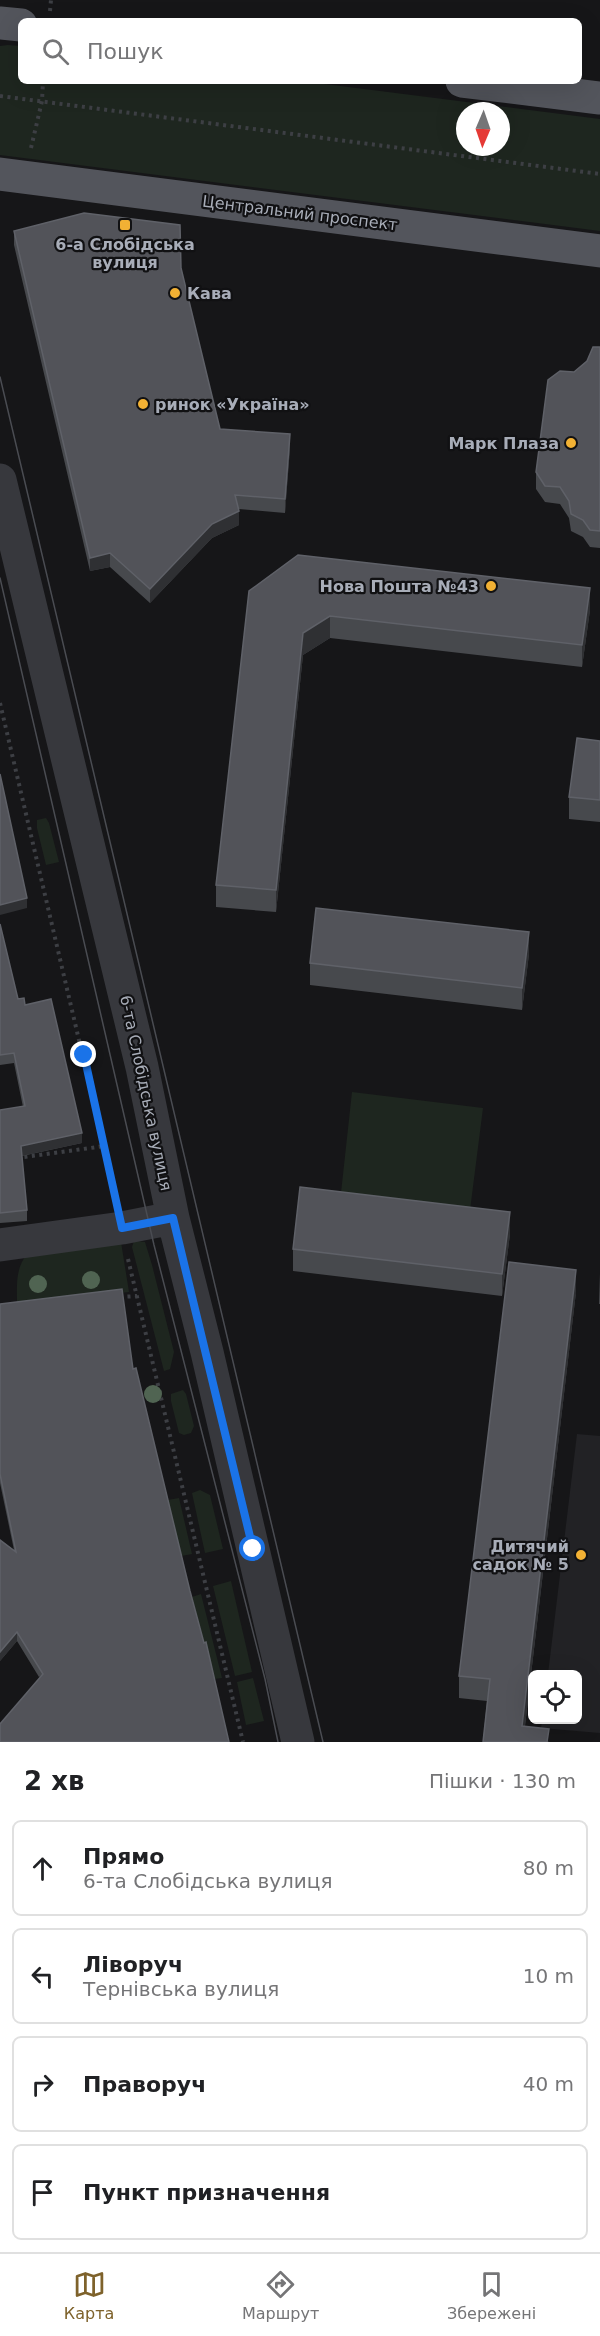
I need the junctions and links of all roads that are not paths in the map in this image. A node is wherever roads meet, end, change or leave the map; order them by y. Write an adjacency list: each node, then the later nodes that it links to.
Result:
1 (0, 23): 2 (main road)
2 (18, 25)
3 (486, 84): 4 (main road)
4 (600, 98)
5 (0, 174): 6 (main road, Центральний проспект)
6 (600, 251)
7 (0, 480): 8 (street, 6-та Слобідська вулиця)
8 (173, 1218): 9 (street); 10 (street, 6-та Слобідська вулиця)
9 (0, 1245)
10 (298, 1742)

